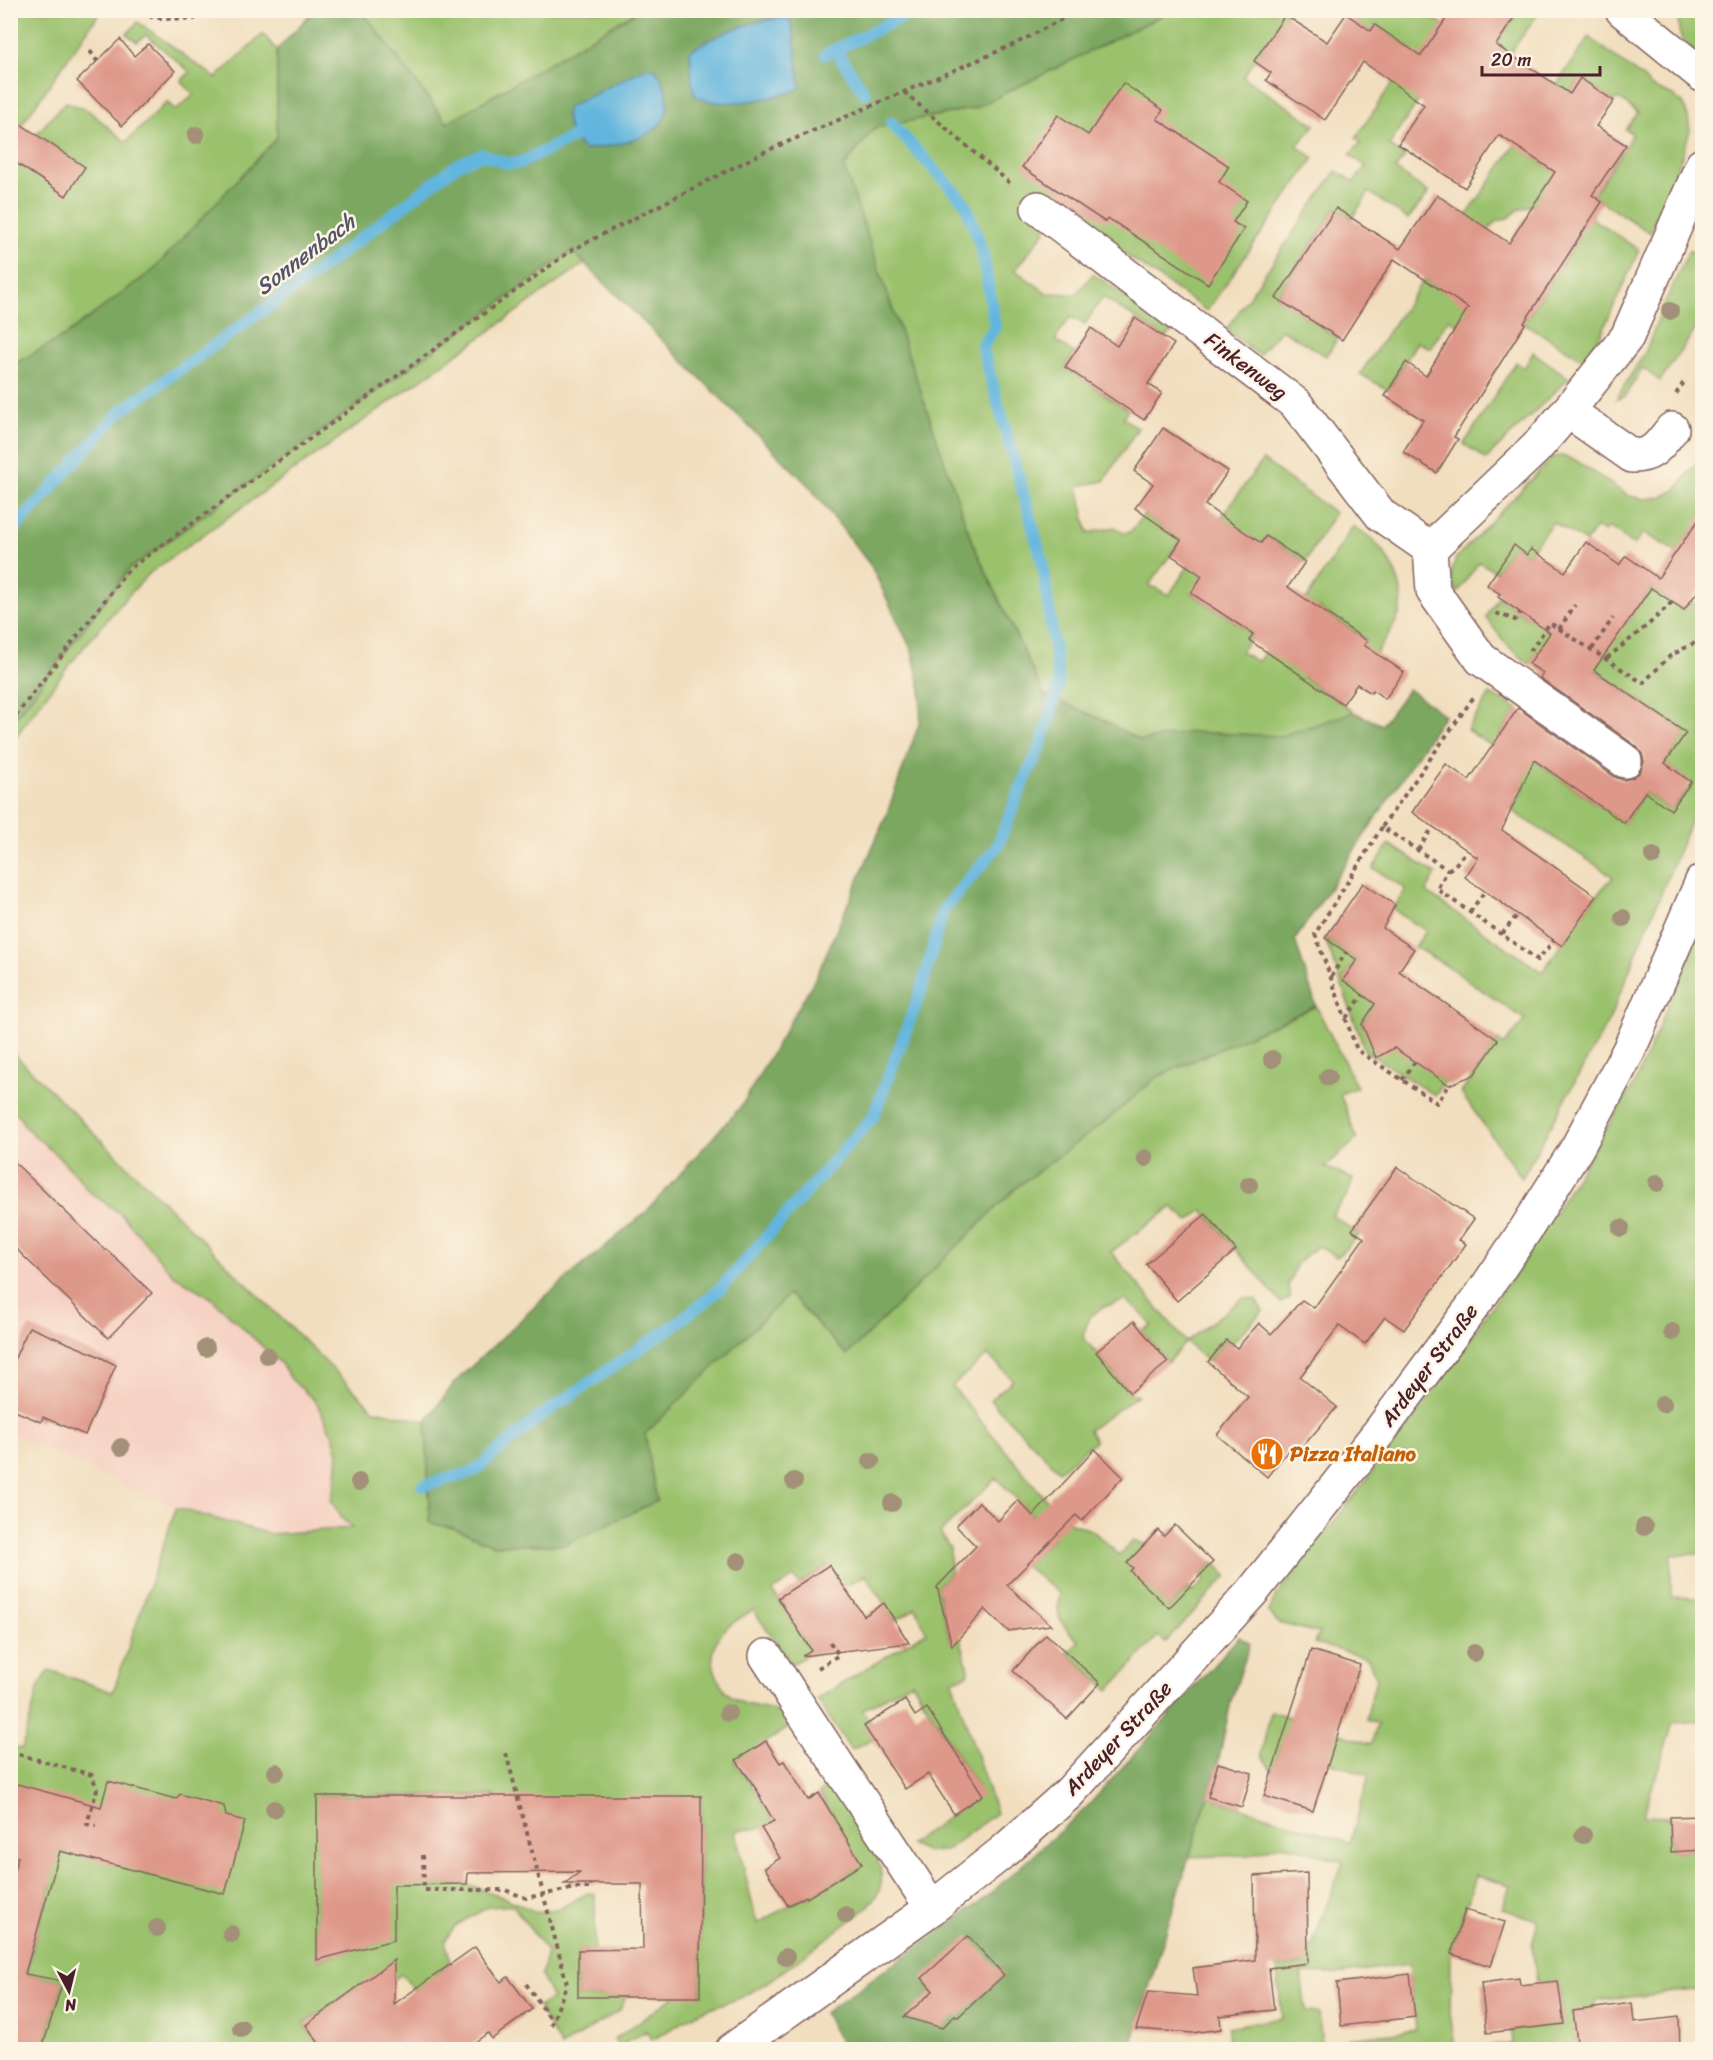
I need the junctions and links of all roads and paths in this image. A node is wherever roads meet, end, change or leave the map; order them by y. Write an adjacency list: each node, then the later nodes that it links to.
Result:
1 (142, 10): 2 (path)
2 (204, 10)
3 (1079, 10): 8 (path)
4 (1622, 10): 7 (main road)
5 (90, 51): 6 (path)
6 (97, 61)
7 (1702, 75)
8 (904, 92): 10 (path); 22 (path)
9 (1702, 165): 11 (main road)
10 (1038, 208): 13 (main road, Finkenweg)
11 (1568, 411): 12 (main road); 13 (main road)
12 (1672, 429)
13 (1430, 549): 21 (main road)
14 (1672, 602): 20 (path)
15 (1575, 604): 17 (path)
16 (1613, 618): 19 (path)
17 (1559, 629): 19 (path); 21 (path)
18 (1702, 629): 20 (path)
19 (1592, 649): 20 (path)
20 (1606, 658)
21 (1481, 659): 23 (main road); 24 (path)
22 (10, 723)
23 (1625, 761)
24 (1382, 827): 26 (path); 36 (path)
25 (1433, 827): 26 (path)
26 (1418, 850): 28 (path)
27 (1467, 850): 28 (path)
28 (1448, 870): 31 (path)
29 (1702, 881): 51 (main road, Ardeyer Straße)
30 (1485, 891): 31 (path)
31 (1470, 912): 33 (path)
32 (1518, 914): 33 (path)
33 (1502, 934): 34 (path)
34 (1554, 940)
35 (1346, 952): 36 (path)
36 (1331, 977): 38 (path)
37 (1364, 995): 38 (path)
38 (1346, 1018): 40 (path)
39 (1376, 1058): 40 (path)
40 (1370, 1059): 42 (path)
41 (1415, 1062): 42 (path)
42 (1402, 1080): 43 (path)
43 (1449, 1085)
44 (766, 1656): 51 (main road)
45 (10, 1752): 47 (path)
46 (506, 1753): 50 (path)
47 (96, 1826)
48 (423, 1855): 50 (path)
49 (591, 1884): 50 (path)
50 (543, 1894): 53 (path)
51 (932, 1908): 55 (main road, Ardeyer Straße)
52 (526, 1984): 53 (path)
53 (552, 2022): 54 (path)
54 (550, 2028)
55 (738, 2048)

